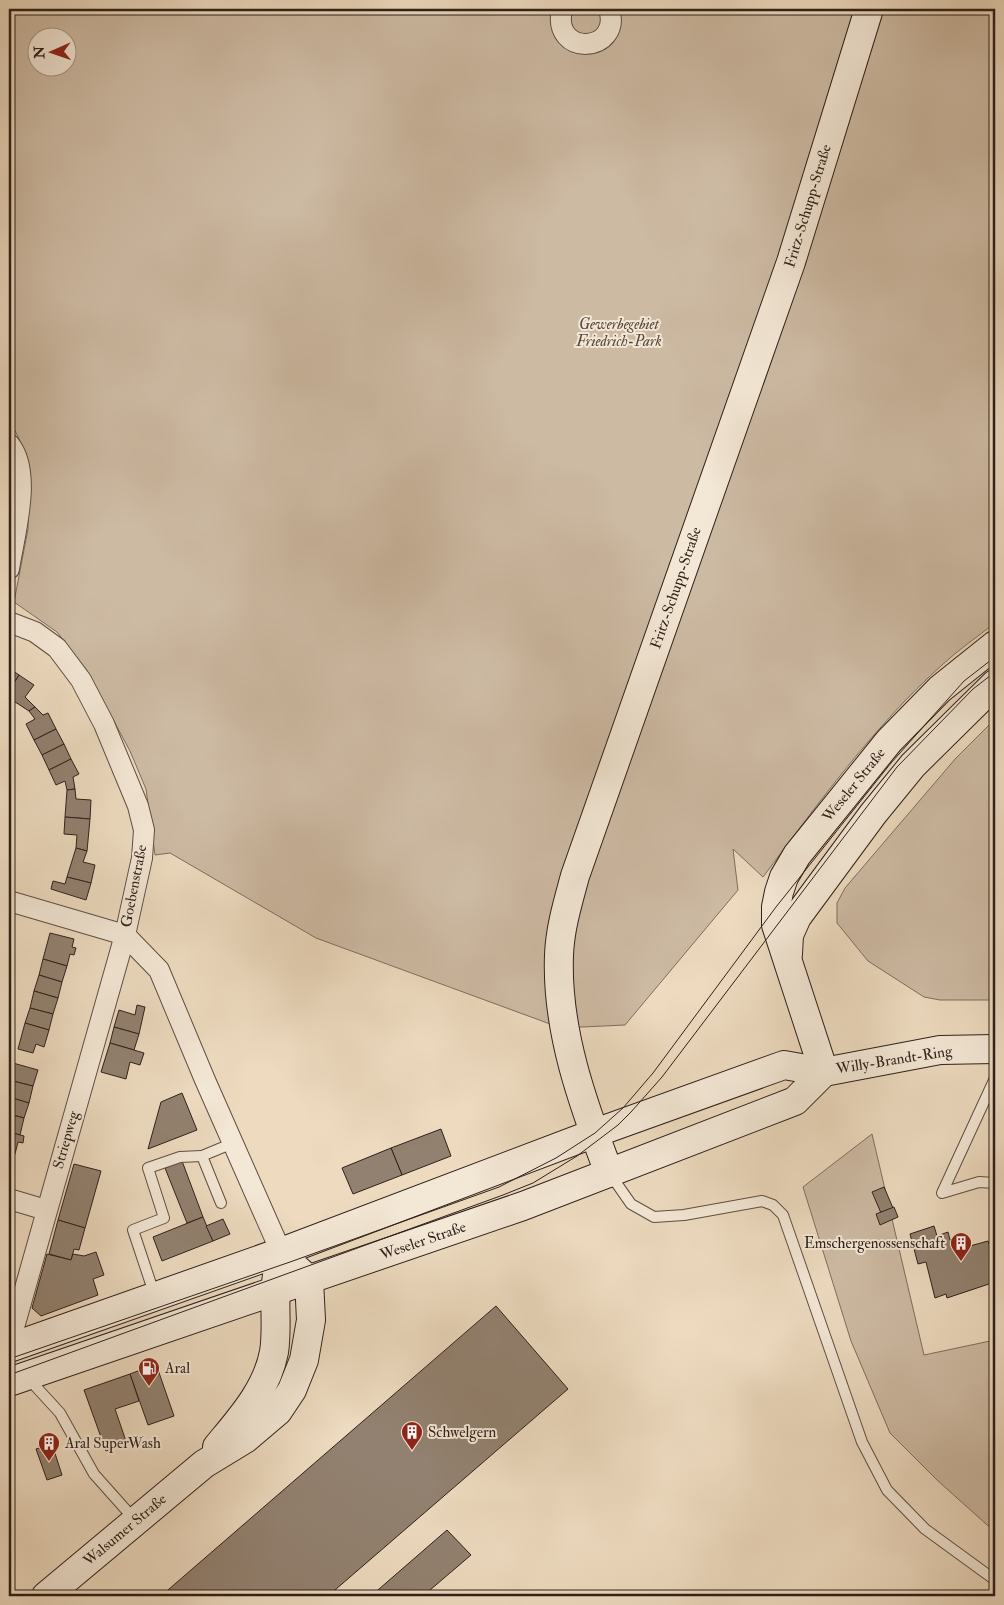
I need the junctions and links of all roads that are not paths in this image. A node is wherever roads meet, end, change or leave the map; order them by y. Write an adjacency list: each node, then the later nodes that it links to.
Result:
1 (562, 9): 2 (street)
2 (608, 9)
3 (869, 9): 15 (main road, Fritz-Schupp-Straße)
4 (9, 444): 5 (street)
5 (9, 569)
6 (9, 622): 10 (street, Goebenstraße)
7 (995, 645): 11 (main road, Weseler Straße)
8 (995, 684): 11 (main road, Weseler Straße)
9 (9, 901): 10 (street)
10 (125, 935): 16 (street, Goebenstraße); 22 (street, Striepweg)
11 (788, 958): 13 (main road, Weseler Straße)
12 (995, 1049): 13 (main road, Willy-Brandt-Ring)
13 (824, 1072): 15 (main road); 18 (main road, Weseler Straße)
14 (995, 1078): 19 (lane)
15 (594, 1133): 18 (main road, Fritz-Schupp-Straße); 23 (main road)
16 (233, 1143): 17 (lane); 23 (street, Goebenstraße)
17 (202, 1156): 21 (lane); 26 (lane)
18 (609, 1173): 24 (main road, Weseler Straße); 31 (lane)
19 (995, 1183)
20 (9, 1200): 22 (street)
21 (221, 1204)
22 (46, 1210): 27 (street, Striepweg)
23 (281, 1252): 24 (main road); 25 (main road, Walsumer Straße); 26 (main road)
24 (309, 1280): 25 (main road, Weseler Straße); 29 (main road, Walsumer Straße)
25 (275, 1292): 28 (main road, Weseler Straße); 29 (main road, Walsumer Straße)
26 (156, 1298): 27 (main road)
27 (9, 1346)
28 (17, 1379): 30 (lane)
29 (204, 1464): 30 (main road, Walsumer Straße)
30 (136, 1521): 32 (main road, Walsumer Straße)
31 (995, 1580)
32 (46, 1596)

